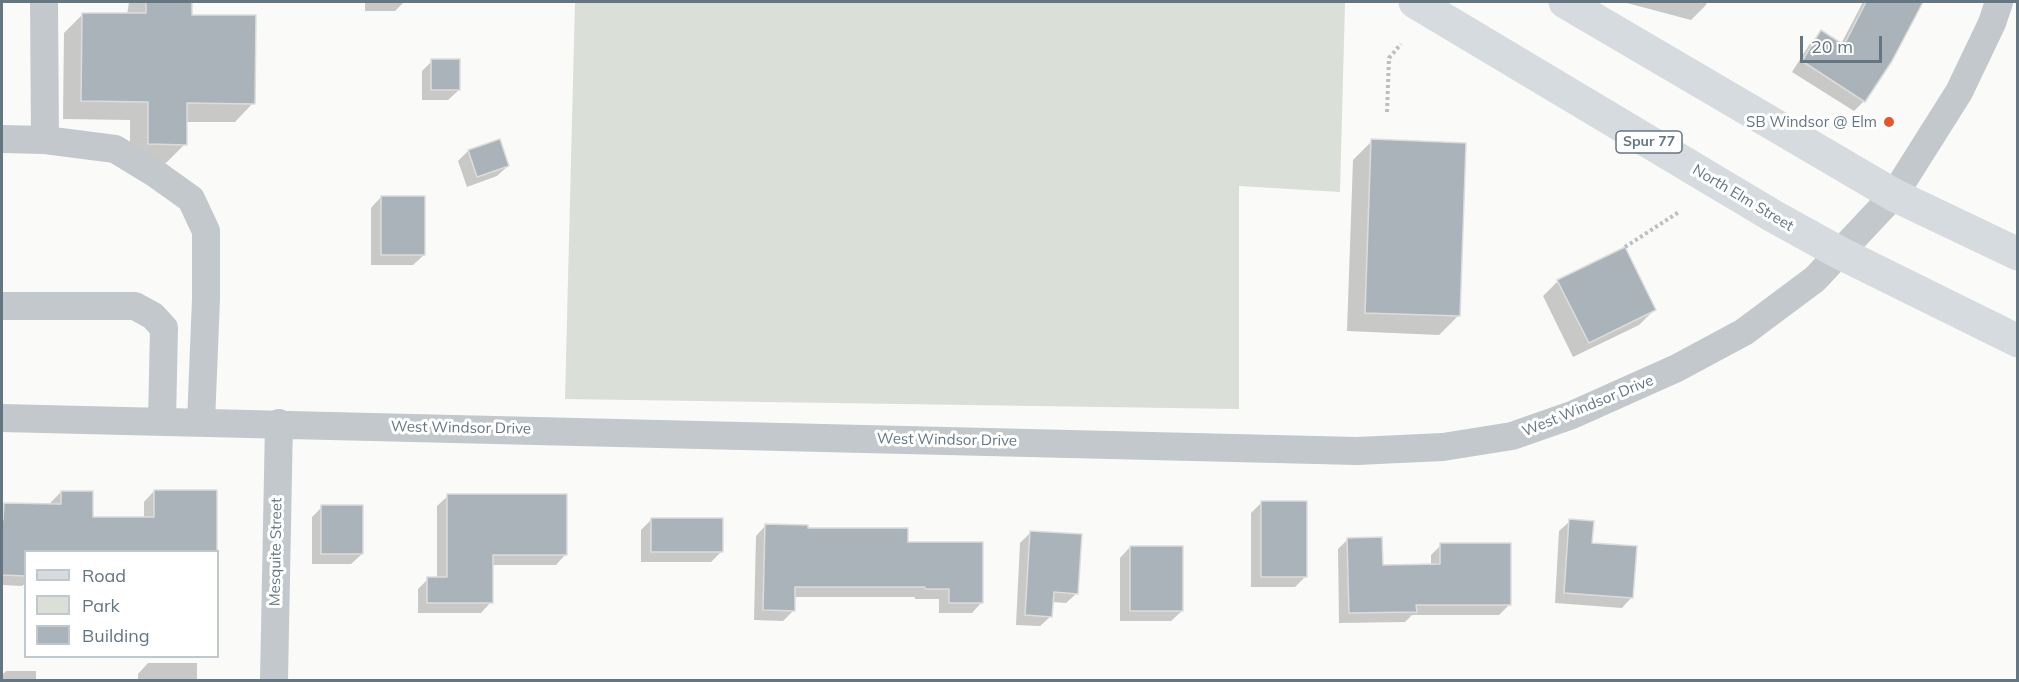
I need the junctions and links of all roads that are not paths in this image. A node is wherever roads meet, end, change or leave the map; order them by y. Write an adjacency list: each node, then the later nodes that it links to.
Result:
1 (44, 2): 6 (street)
2 (1415, 2): 8 (main road, North Elm Street / Spur 77)
3 (1565, 2): 7 (main road)
4 (1999, 2): 7 (street, West Windsor Drive)
5 (2, 139): 6 (street)
6 (45, 140): 14 (street)
7 (1894, 195): 8 (street, West Windsor Drive); 9 (main road)
8 (1840, 253): 11 (main road, North Elm Street / Spur 77); 15 (street, West Windsor Drive)
9 (2018, 254)
10 (2, 306): 13 (street)
11 (2018, 341)
12 (2, 418): 13 (street, West Windsor Drive)
13 (162, 421): 14 (street, West Windsor Drive)
14 (201, 422): 15 (street, West Windsor Drive)
15 (279, 423): 16 (street, Mesquite Street)
16 (274, 681)

